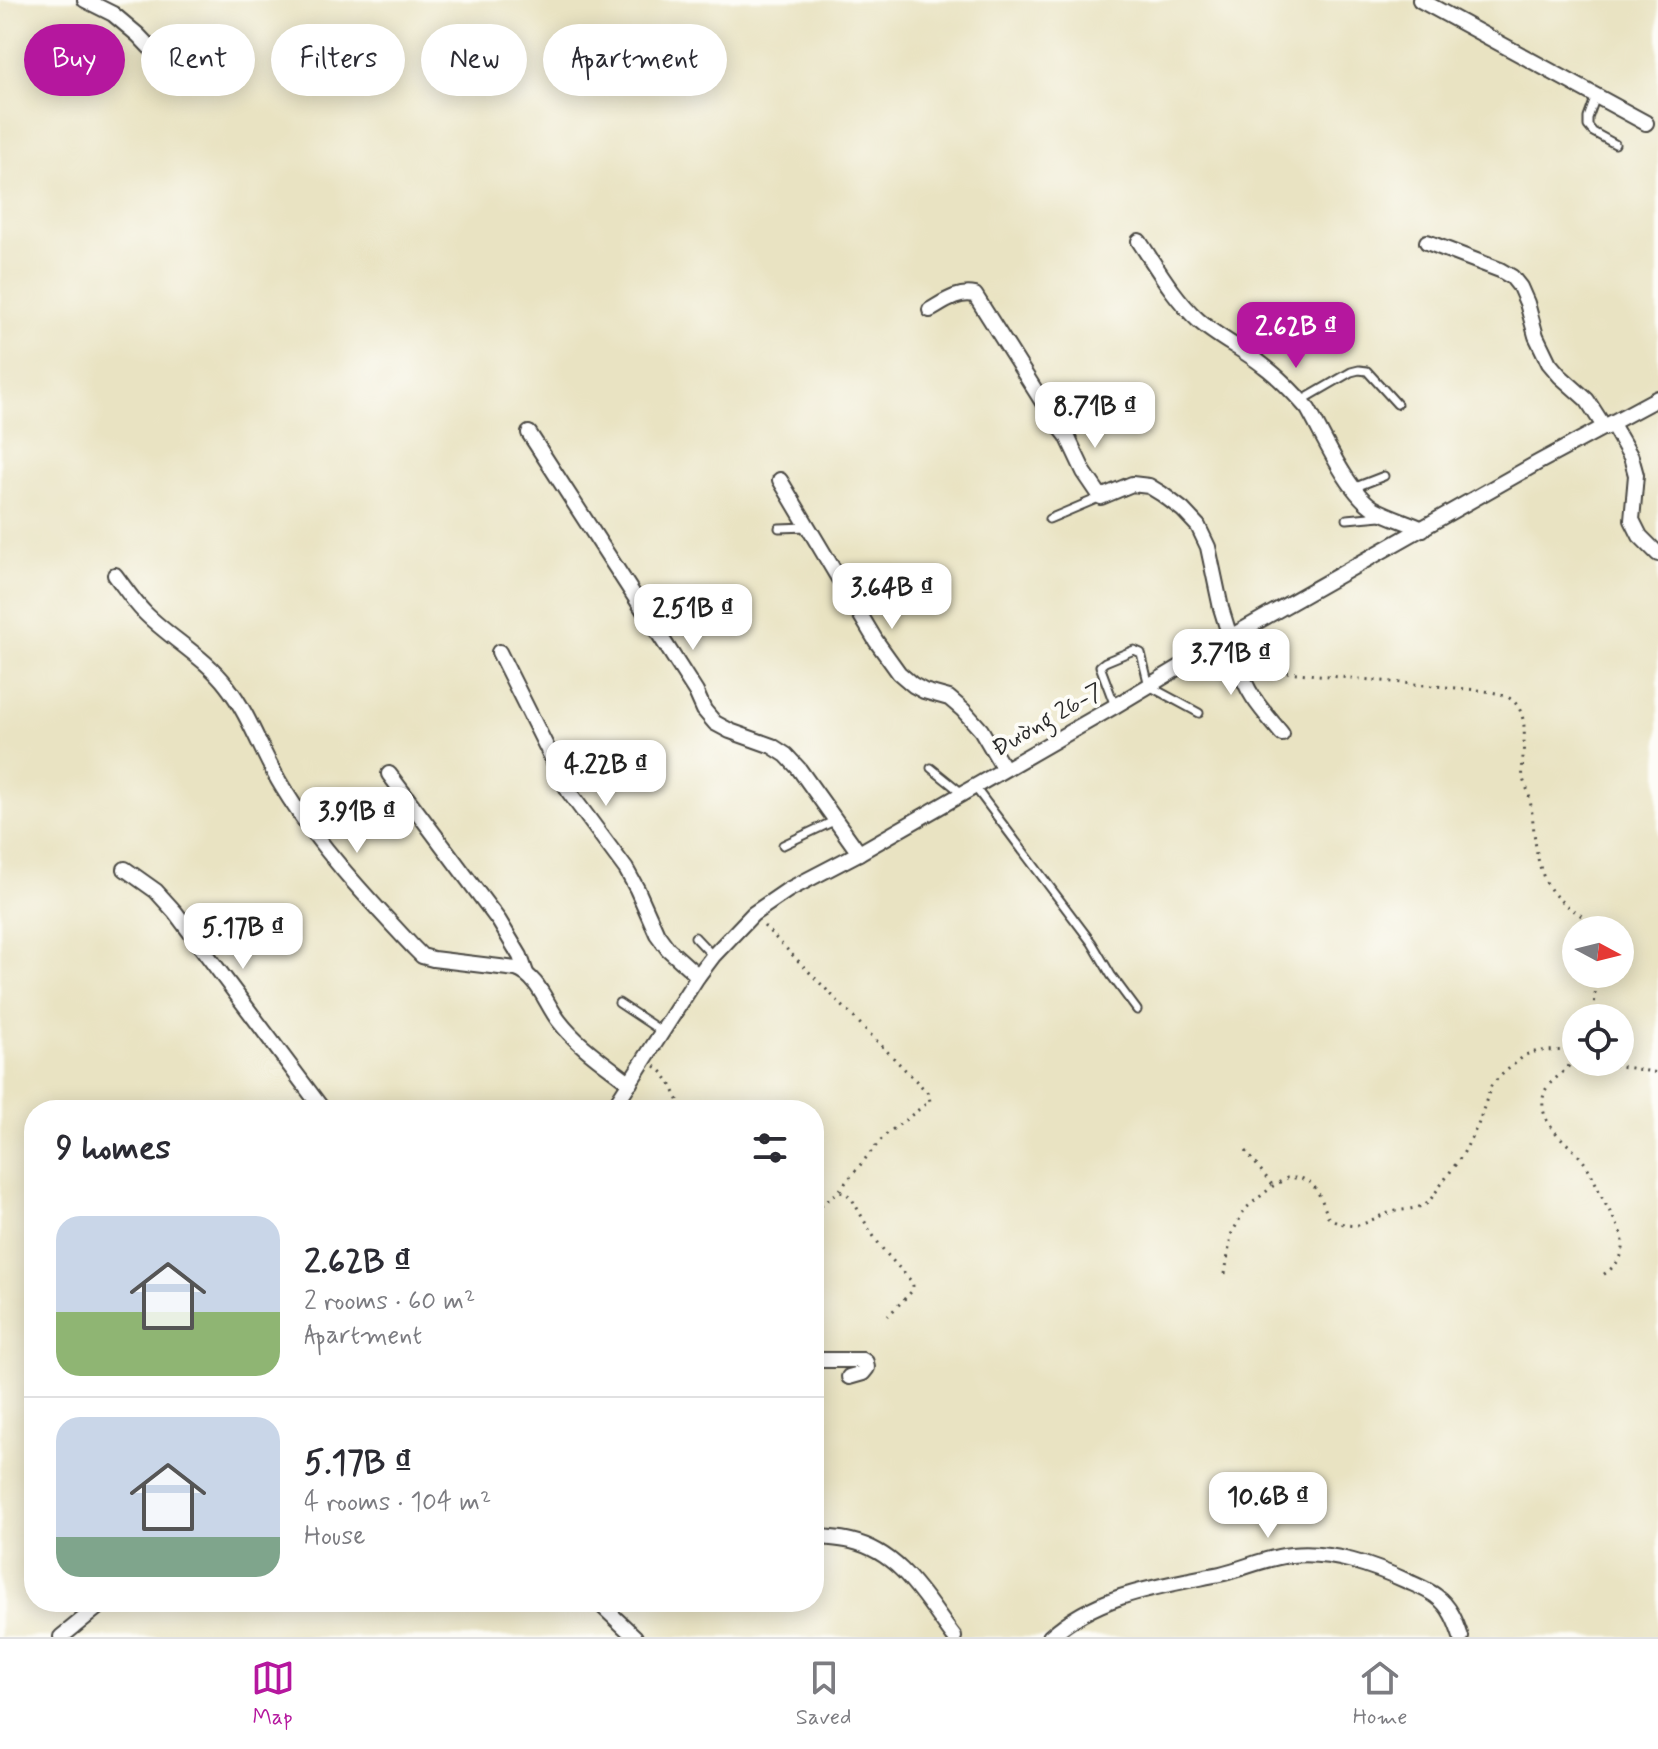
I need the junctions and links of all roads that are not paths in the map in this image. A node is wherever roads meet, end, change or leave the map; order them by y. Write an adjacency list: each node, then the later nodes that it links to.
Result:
1 (85, 0): 3 (street)
2 (1420, 0): 4 (street)
3 (141, 39)
4 (1596, 96): 5 (street); 6 (lane)
5 (1646, 123)
6 (1615, 144)
7 (1139, 241): 11 (street)
8 (1427, 242): 13 (street)
9 (930, 310): 18 (street)
10 (1658, 398): 13 (street, Đường 26-7)
11 (1301, 401): 12 (lane); 17 (street)
12 (1397, 404)
13 (1608, 426): 24 (street, Đường 26-7); 25 (street)
14 (529, 433): 37 (street)
15 (1384, 476): 17 (lane)
16 (780, 480): 22 (street)
17 (1353, 488): 19 (street)
18 (1101, 497): 20 (lane); 27 (street)
19 (1392, 516): 21 (lane); 24 (street)
20 (1049, 519)
21 (1347, 519)
22 (808, 527): 23 (lane); 34 (street)
23 (779, 528)
24 (1423, 529): 27 (street, Đường 26-7)
25 (1658, 554)
26 (115, 575): 43 (street)
27 (1232, 636): 29 (street, Đường 26-7); 32 (street)
28 (499, 652): 44 (street)
29 (1149, 686): 30 (street, Đường 26-7); 30 (lane); 31 (lane)
30 (1115, 706): 34 (street, Đường 26-7)
31 (1199, 713)
32 (1282, 734)
33 (931, 768): 36 (lane)
34 (1004, 769): 36 (street, Đường 26-7)
35 (389, 774): 43 (street)
36 (968, 789): 39 (street, Đường 26-7); 46 (lane)
37 (836, 820): 38 (lane); 39 (street)
38 (783, 845)
39 (859, 853): 42 (street, Đường 26-7)
40 (125, 869): 49 (street)
41 (695, 937): 42 (lane)
42 (713, 956): 44 (street, Đường 26-7)
43 (526, 973): 48 (street)
44 (698, 976): 47 (street, Đường 26-7)
45 (619, 1003): 47 (lane)
46 (1137, 1010)
47 (663, 1033): 48 (street, Đường 26-7)
48 (630, 1083): 50 (street, Đường 26-7)
49 (316, 1100)
50 (619, 1100)
51 (824, 1360): 52 (street)
52 (849, 1377)
53 (824, 1537): 58 (street)
54 (92, 1612): 56 (street)
55 (609, 1612): 57 (street)
56 (61, 1637)
57 (635, 1637)
58 (954, 1637)
59 (1050, 1637): 60 (street)
60 (1461, 1637)

